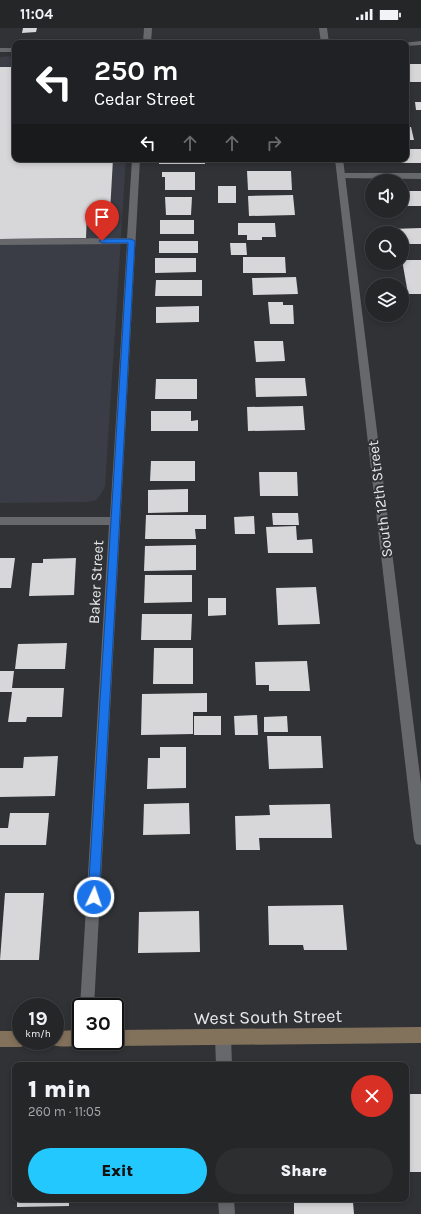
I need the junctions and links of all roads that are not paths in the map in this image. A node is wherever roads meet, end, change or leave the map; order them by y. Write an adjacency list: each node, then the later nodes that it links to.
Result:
1 (148, 28): 3 (street)
2 (323, 28): 4 (street)
3 (147, 40)
4 (325, 40)
5 (421, 43): 6 (street)
6 (409, 44)
7 (0, 50): 8 (street)
8 (12, 50)
9 (136, 162): 13 (street, Baker Street)
10 (339, 162): 11 (street, South 12th Street)
11 (341, 176): 12 (street); 17 (street, South 12th Street)
12 (421, 176)
13 (131, 241): 14 (street); 16 (street, Baker Street)
14 (0, 242)
15 (0, 521): 16 (street)
16 (115, 521): 18 (street, Baker Street)
17 (421, 839)
18 (88, 998)
19 (421, 1035): 20 (street, West South Street)
20 (223, 1037): 21 (street, West South Street); 24 (street)
21 (124, 1038)
22 (0, 1039): 23 (street)
23 (12, 1039)
24 (224, 1062)
25 (226, 1202): 26 (street)
26 (227, 1214)

